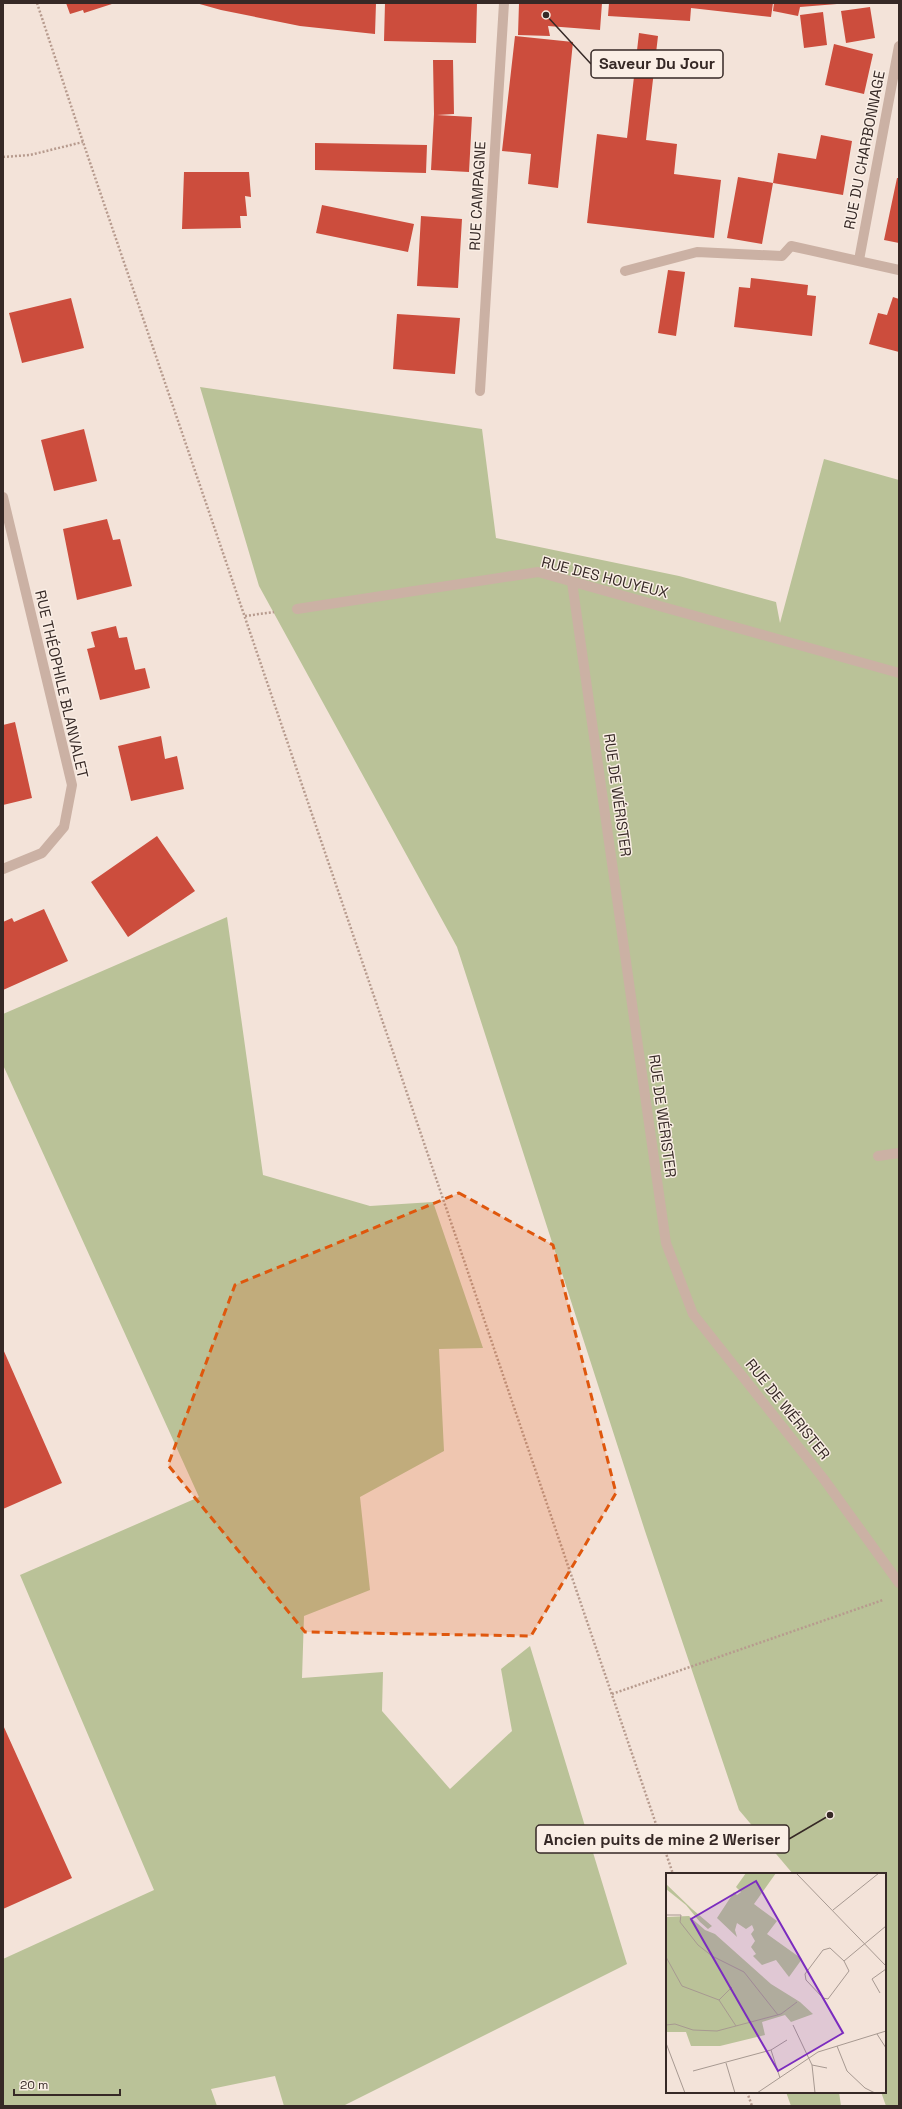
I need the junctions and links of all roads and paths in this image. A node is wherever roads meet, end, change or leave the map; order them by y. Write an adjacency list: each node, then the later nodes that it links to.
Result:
1 (37, 3): 4 (path)
2 (504, 3): 9 (street, RUE CAMPAGNE)
3 (899, 46): 6 (street, RUE DU CHARBONNAGE)
4 (82, 142): 5 (path); 13 (path)
5 (3, 157)
6 (859, 260): 7 (street); 8 (street)
7 (899, 270)
8 (625, 271)
9 (480, 391)
10 (3, 497): 15 (street, RUE THÉOPHILE BLANVALET)
11 (572, 582): 12 (street, RUE DES HOUYEUX); 14 (street, RUE DES HOUYEUX); 18 (street, RUE DE WÉRISTER)
12 (298, 609): 13 (path)
13 (245, 616): 20 (path)
14 (899, 673)
15 (3, 870)
16 (899, 1153): 17 (street)
17 (878, 1156)
18 (899, 1583)
19 (884, 1600): 20 (path)
20 (612, 1694): 21 (path)
21 (673, 1873)
22 (747, 2093): 23 (path)
23 (752, 2106)

